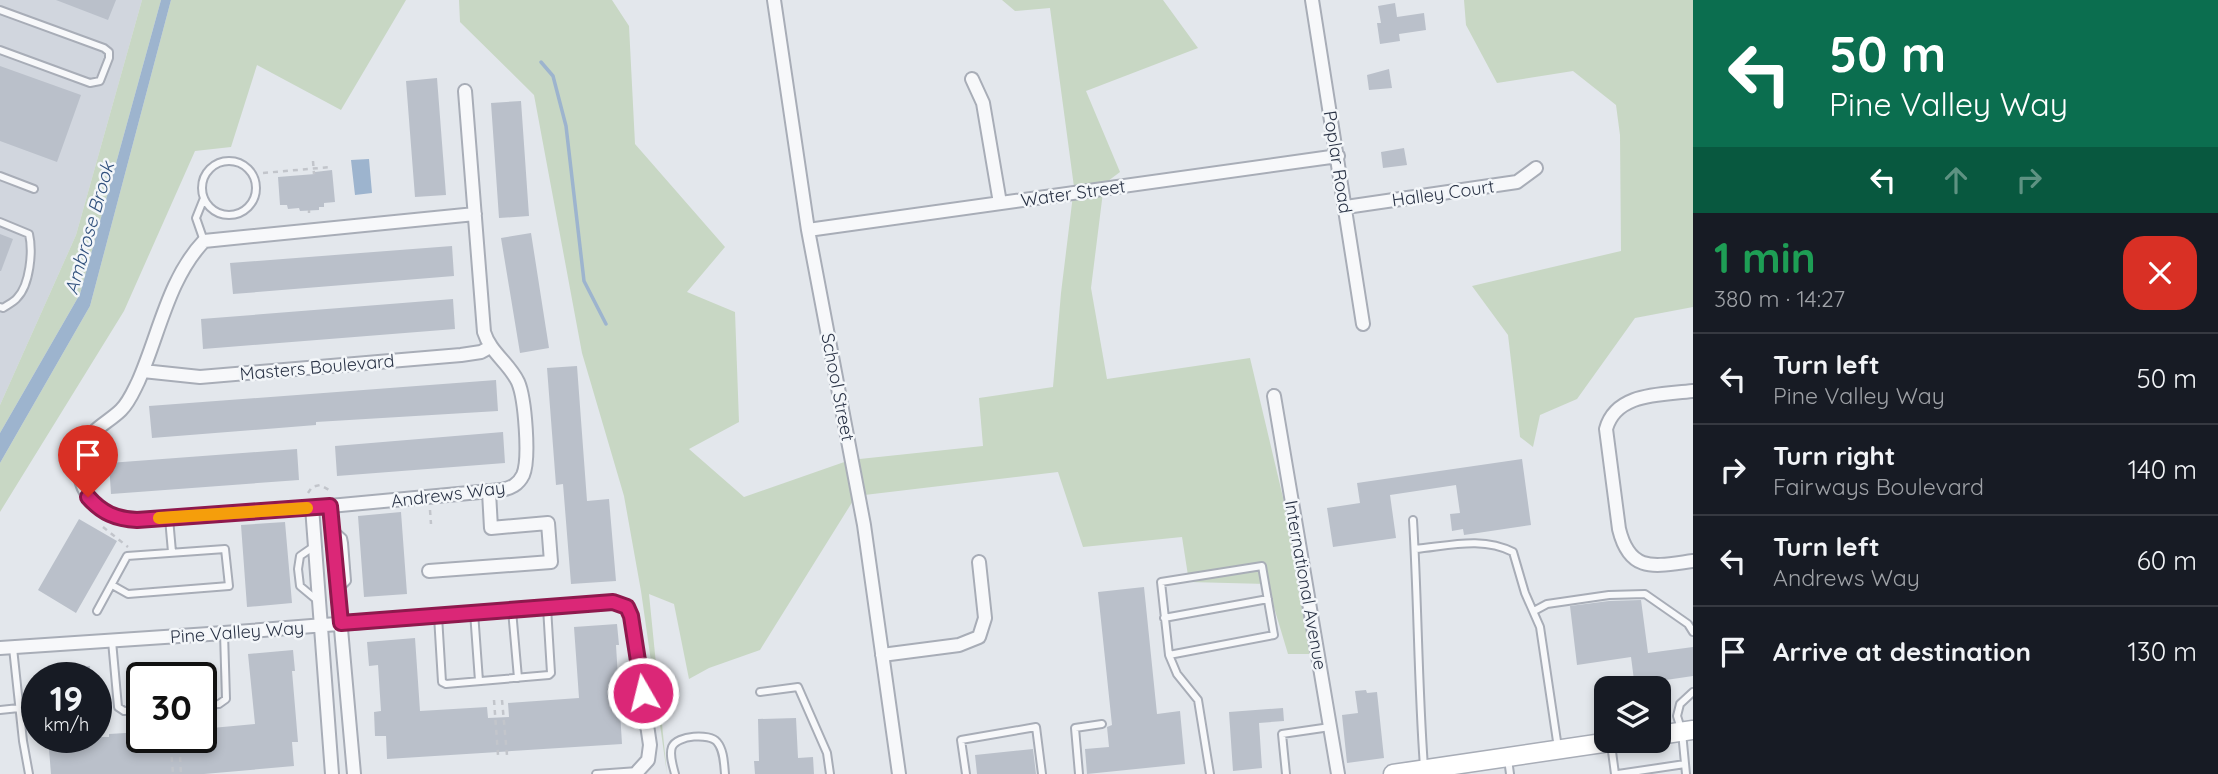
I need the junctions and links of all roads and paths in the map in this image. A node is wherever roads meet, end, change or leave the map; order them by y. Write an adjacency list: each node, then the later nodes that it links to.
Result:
1 (774, 0): 23 (street, School Street)
2 (1312, 0): 7 (street, Poplar Road)
3 (0, 10): 4 (lane)
4 (0, 50)
5 (972, 79): 19 (street)
6 (465, 91): 21 (street, Andrews Way)
7 (1338, 156): 19 (street, Water Street); 20 (street, Poplar Road)
8 (313, 160): 10 (path)
9 (331, 167): 10 (path)
10 (314, 168): 12 (path); 14 (path)
11 (1536, 168): 20 (street, Halley Court)
12 (288, 170): 13 (path); 16 (path)
13 (262, 173)
14 (314, 174)
15 (0, 176): 17 (lane)
16 (288, 176)
17 (34, 189)
18 (204, 198): 18 (lane); 24 (lane)
19 (1000, 203): 23 (street, Water Street)
20 (1346, 207): 26 (street, Poplar Road)
21 (475, 214): 24 (street); 27 (street, Andrews Way)
22 (0, 222): 25 (lane)
23 (808, 230): 65 (street, School Street)
24 (204, 241): 28 (street, Andrews Way)
25 (0, 307)
26 (1363, 324)
27 (490, 347): 28 (street, Masters Boulevard); 32 (street, Andrews Way)
28 (143, 371): 37 (street, Andrews Way)
29 (1693, 391): 45 (street)
30 (1274, 396): 77 (street, International Avenue)
31 (331, 491): 33 (path)
32 (489, 492): 34 (street, Andrews Way); 47 (street)
33 (308, 493)
34 (330, 506): 36 (street, Andrews Way); 58 (street)
35 (430, 506): 39 (path)
36 (312, 507): 37 (street, Andrews Way); 41 (street)
37 (169, 517): 44 (lane)
38 (1413, 520): 43 (lane)
39 (431, 524)
40 (103, 527): 42 (path)
41 (315, 546): 50 (street); 50 (lane)
42 (129, 548)
43 (1415, 549): 54 (lane); 88 (lane)
44 (172, 552): 48 (lane); 48 (lane)
45 (1693, 561)
46 (979, 562): 65 (street)
47 (429, 571)
48 (112, 585): 53 (lane)
49 (1268, 599): 57 (lane); 57 (lane); 64 (lane)
50 (319, 601): 59 (street)
51 (547, 607): 52 (street, Pine Valley Way); 66 (lane); 89 (street, Pine Valley Way)
52 (512, 610): 55 (street, Pine Valley Way); 66 (lane)
53 (97, 611)
54 (1534, 611): 60 (lane); 80 (lane)
55 (474, 612): 56 (street, Pine Valley Way); 67 (lane)
56 (438, 615): 58 (street, Pine Valley Way); 67 (lane)
57 (1164, 618): 64 (lane)
58 (341, 623): 59 (street, Pine Valley Way); 94 (street)
59 (321, 625): 61 (street, Pine Valley Way); 93 (street)
60 (1693, 632)
61 (224, 634): 62 (street, Pine Valley Way); 72 (lane)
62 (113, 641): 63 (street, Pine Valley Way); 75 (lane)
63 (5, 650): 73 (lane)
64 (1169, 654): 103 (lane)
65 (882, 656): 99 (street, School Street)
66 (517, 678): 67 (lane)
67 (479, 681)
68 (760, 692): 98 (lane)
69 (1693, 692): 78 (lane)
70 (502, 700): 85 (path)
71 (494, 701): 84 (path)
72 (217, 704)
73 (19, 708): 74 (lane); 90 (lane)
74 (0, 710)
75 (126, 711)
76 (1102, 724): 102 (lane)
77 (1330, 727): 104 (lane); 105 (street, International Avenue)
78 (1688, 731): 86 (lane)
79 (1594, 744): 80 (main road)
80 (1558, 750): 87 (main road)
81 (171, 753): 91 (path)
82 (180, 753): 92 (path)
83 (1616, 753): 107 (lane)
84 (498, 755)
85 (507, 755)
86 (1685, 764): 107 (lane); 108 (lane)
87 (1509, 766): 88 (main road)
88 (1432, 770): 106 (main road)
89 (638, 773): 95 (lane)
90 (29, 774)
91 (173, 774)
92 (181, 774)
93 (332, 774)
94 (354, 774)
95 (596, 774)
96 (675, 774): 97 (lane)
97 (725, 774)
98 (830, 774)
99 (899, 774)
100 (966, 774): 101 (lane)
101 (1042, 774)
102 (1079, 774)
103 (1210, 774)
104 (1286, 774)
105 (1338, 774)
106 (1400, 774)
107 (1617, 774)
108 (1686, 774)

